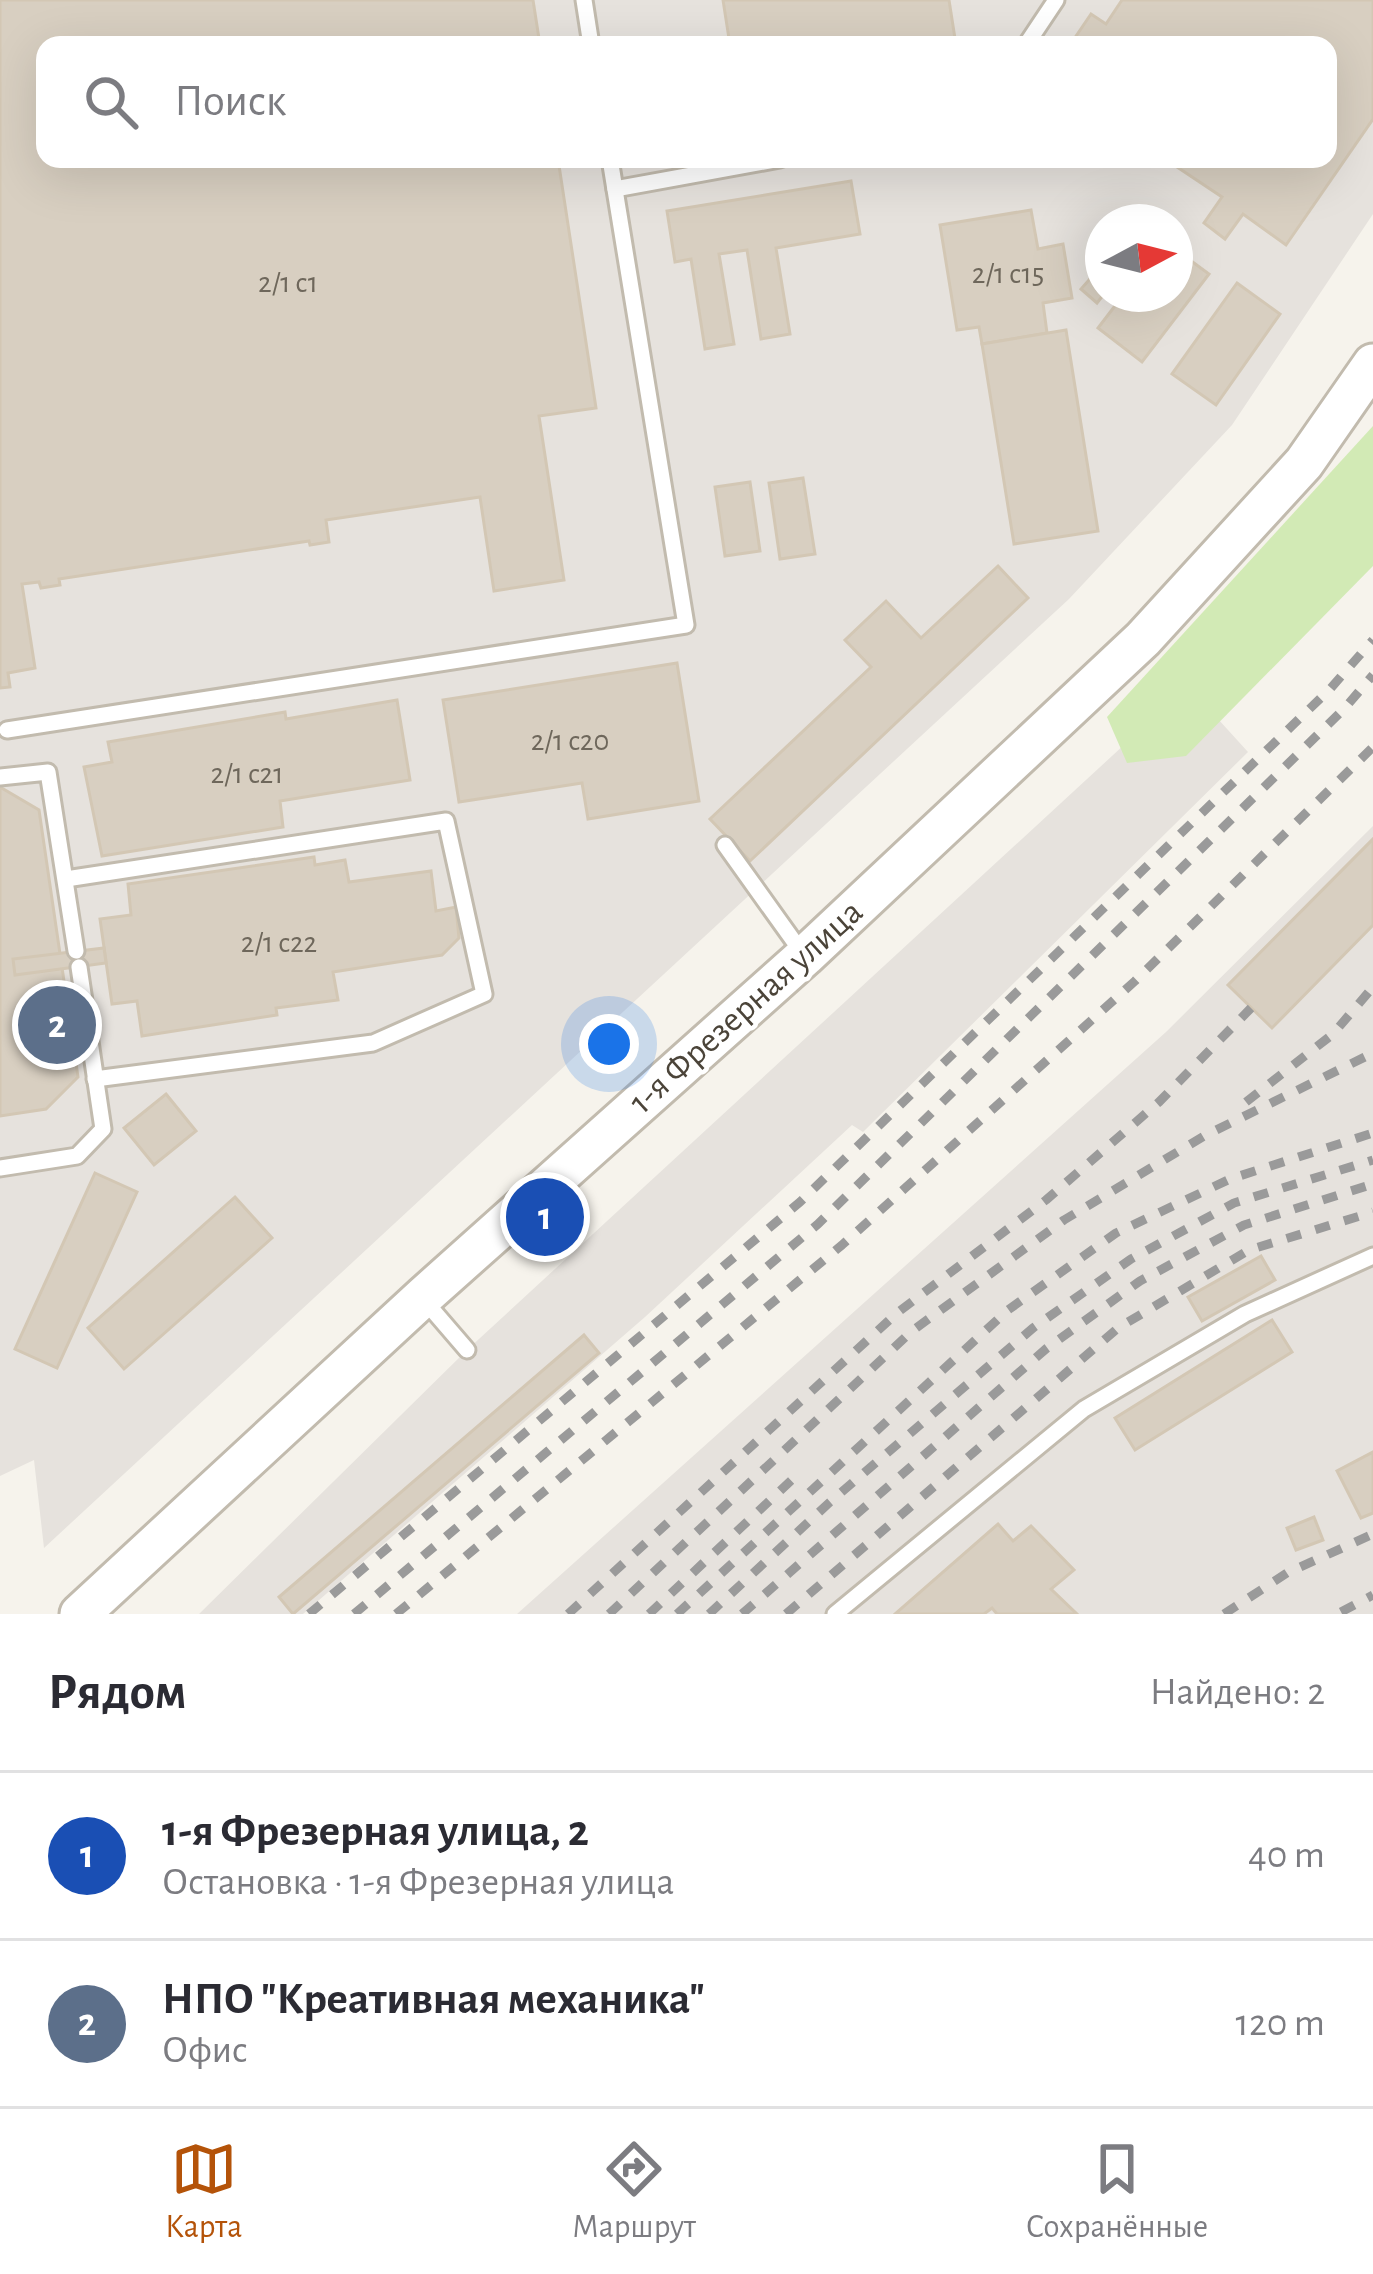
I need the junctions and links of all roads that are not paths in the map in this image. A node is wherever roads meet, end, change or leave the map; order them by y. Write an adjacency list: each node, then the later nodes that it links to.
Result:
1 (584, 0): 3 (lane)
2 (1056, 0): 4 (lane)
3 (590, 36)
4 (1033, 36)
5 (612, 168): 7 (lane)
6 (731, 168): 7 (lane)
7 (615, 189): 9 (lane)
8 (1373, 364): 13 (street, 1-я Фрезерная улица)
9 (8, 730)
10 (0, 777): 12 (lane)
11 (725, 845): 13 (lane)
12 (66, 879): 14 (lane); 14 (lane)
13 (805, 956): 17 (street, 1-я Фрезерная улица)
14 (95, 1079): 15 (lane)
15 (0, 1168)
16 (1373, 1256): 20 (lane)
17 (422, 1298): 18 (lane); 19 (street, 1-я Фрезерная улица)
18 (467, 1351)
19 (80, 1614)
20 (835, 1614)

